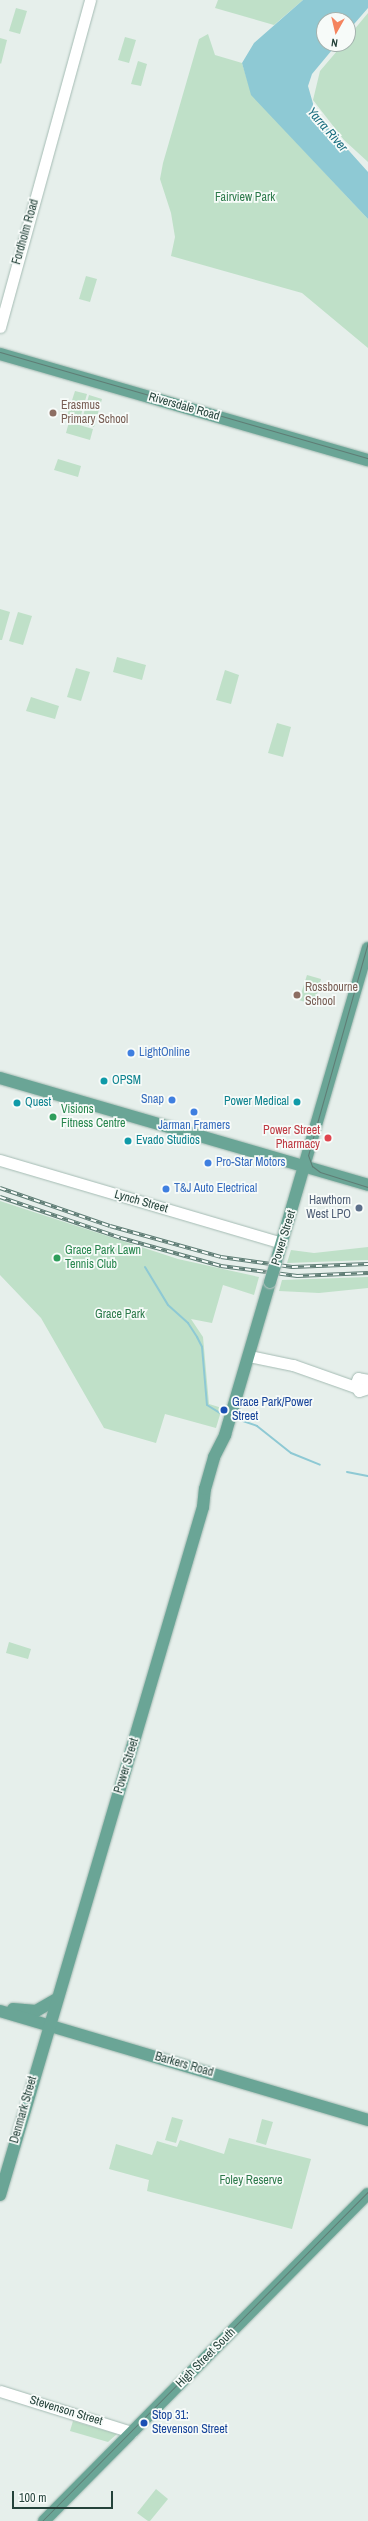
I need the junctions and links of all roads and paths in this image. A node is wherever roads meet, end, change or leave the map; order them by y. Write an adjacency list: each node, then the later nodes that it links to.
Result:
1 (90, 0): 3 (street, Fordholm Road)
2 (96, 0): 3 (street, Fordholm Road)
3 (50, 148): 4 (street, Fordholm Road)
4 (1, 321)
5 (0, 354): 6 (main road, Riversdale Road)
6 (368, 460)
7 (368, 948): 10 (main road, Power Street)
8 (0, 1078): 10 (main road)
9 (0, 1160): 12 (street, Lynch Street)
10 (306, 1167): 11 (main road); 12 (main road, Power Street)
11 (368, 1185)
12 (282, 1243): 13 (main road, Power Street, bridge)
13 (249, 1353): 14 (street); 15 (main road, Power Street)
14 (368, 1387)
15 (57, 1999): 16 (main road); 17 (main road, Power Street)
16 (0, 2010): 17 (main road, Barkers Road)
17 (49, 2025): 18 (main road, Barkers Road); 20 (main road, Denmark Street)
18 (368, 2120)
19 (368, 2194): 22 (main road, High Street South)
20 (0, 2196)
21 (0, 2391): 22 (street, Stevenson Street)
22 (132, 2432): 23 (main road, High Street South)
23 (44, 2521)

